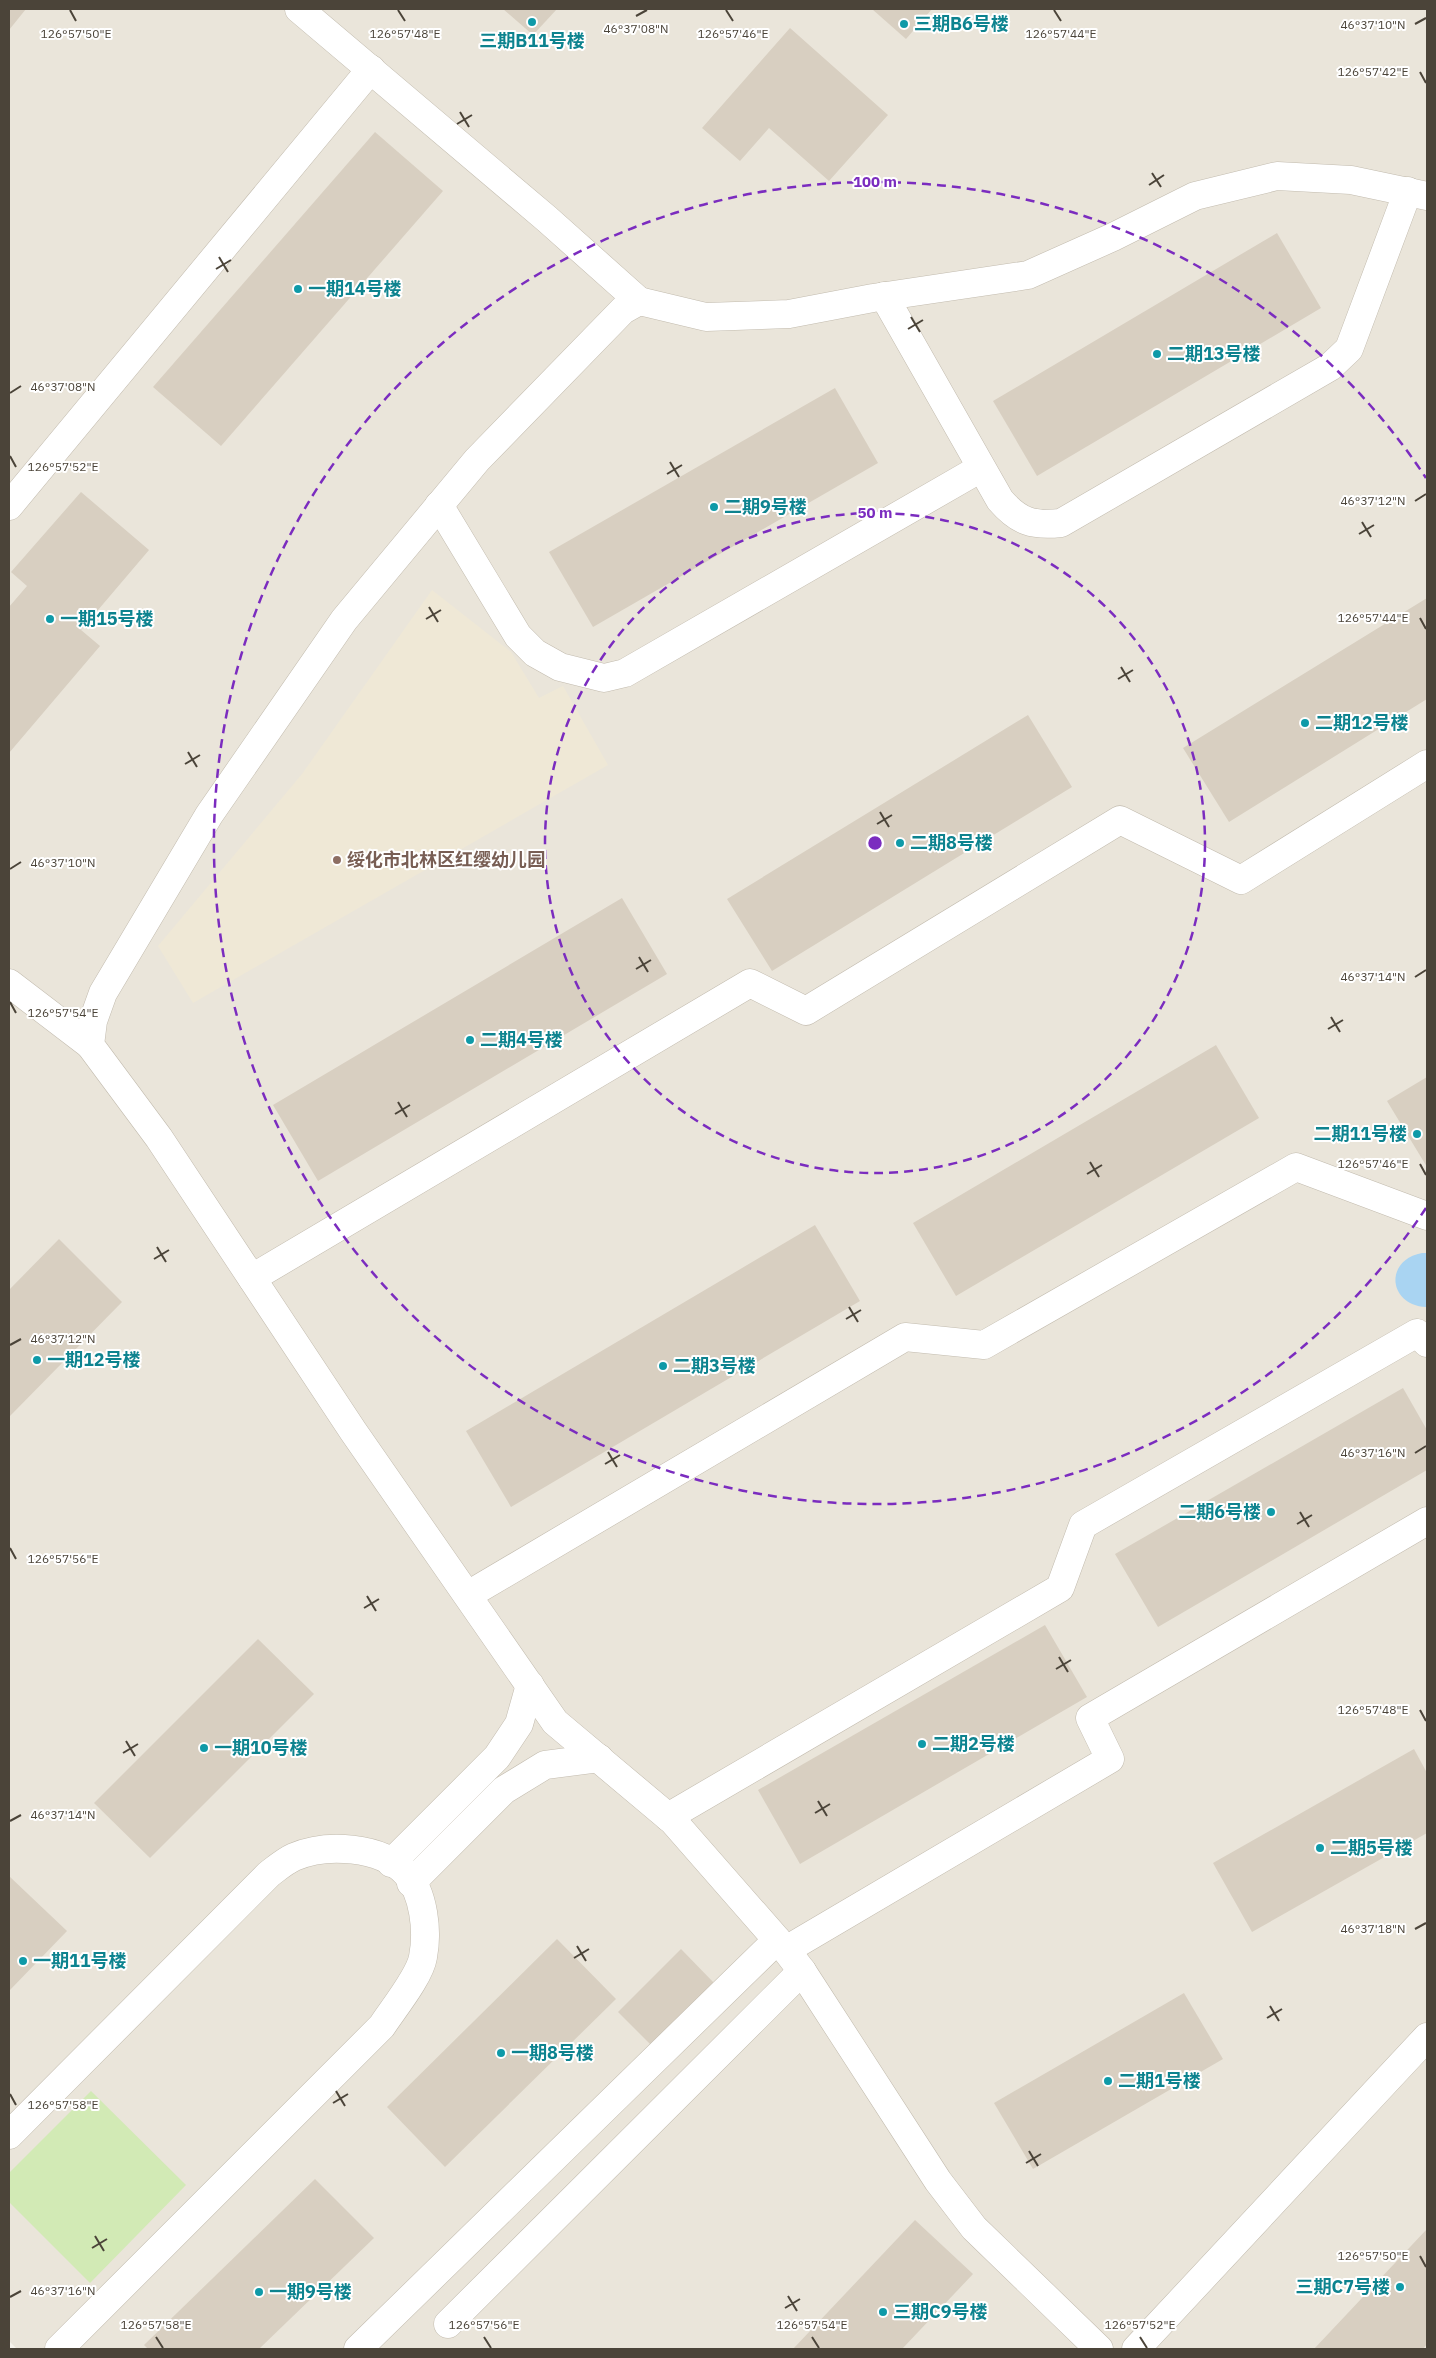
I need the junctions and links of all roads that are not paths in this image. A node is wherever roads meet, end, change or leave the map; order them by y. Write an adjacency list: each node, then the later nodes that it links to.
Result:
1 (299, 9): 2 (street)
2 (371, 69): 5 (street); 8 (street)
3 (1418, 194): 4 (street); 6 (street)
4 (884, 296): 5 (street); 6 (street)
5 (639, 301): 7 (street)
6 (981, 468): 7 (street)
7 (440, 505): 11 (street)
8 (9, 506)
9 (1427, 764): 13 (street)
10 (9, 983): 11 (street)
11 (90, 1045): 13 (street)
12 (1427, 1216): 16 (street)
13 (252, 1278): 16 (street)
14 (1427, 1342): 19 (street)
15 (1427, 1521): 22 (street)
16 (468, 1596): 17 (street)
17 (530, 1685): 18 (street); 20 (street)
18 (599, 1758): 19 (street); 21 (street)
19 (668, 1817): 22 (street)
20 (391, 1863): 21 (street); 25 (street)
21 (411, 1883): 27 (street)
22 (782, 1945): 23 (street); 28 (street)
23 (802, 1971): 26 (street); 29 (street)
24 (1427, 2037): 30 (street)
25 (9, 2135)
26 (448, 2324)
27 (59, 2349)
28 (358, 2349)
29 (1099, 2349)
30 (1136, 2349)

